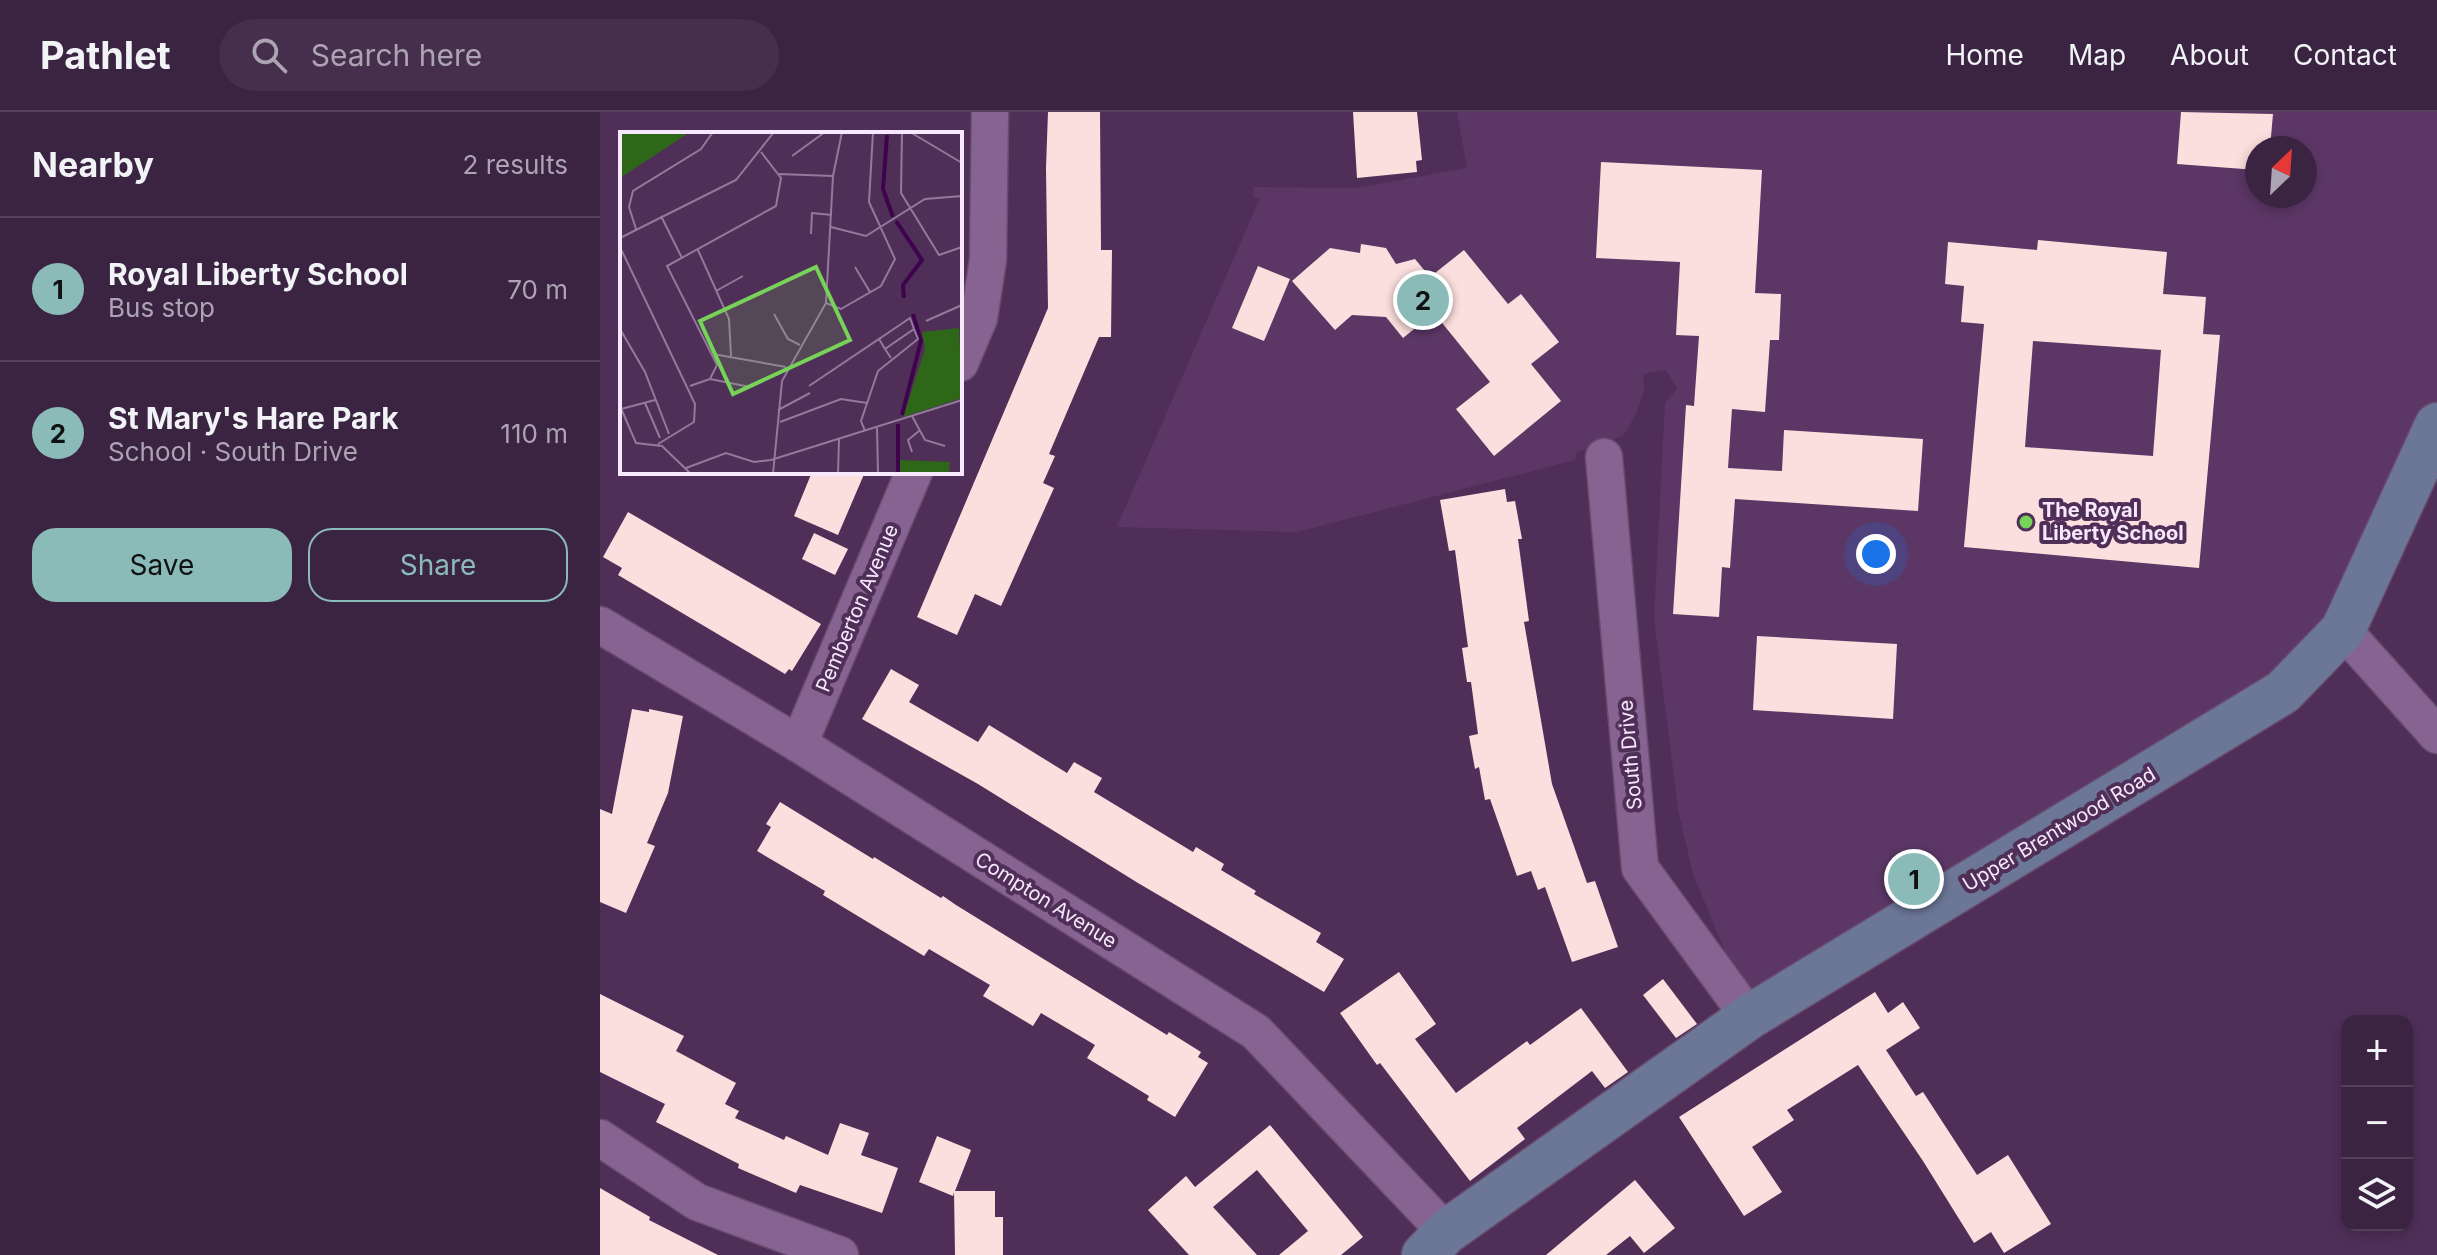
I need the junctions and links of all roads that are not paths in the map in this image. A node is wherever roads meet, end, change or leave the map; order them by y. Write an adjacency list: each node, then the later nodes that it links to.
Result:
1 (990, 112): 2 (street)
2 (962, 358)
3 (2437, 425): 7 (street, Upper Brentwood Road)
4 (1604, 457): 10 (street, South Drive)
5 (913, 474): 9 (street, Pemberton Avenue)
6 (600, 625): 9 (street, Compton Avenue)
7 (2343, 630): 8 (street); 10 (street, Upper Brentwood Road)
8 (2437, 735)
9 (799, 744): 12 (street, Compton Avenue)
10 (1749, 1017): 12 (street, Upper Brentwood Road)
11 (600, 1138): 13 (street)
12 (1435, 1243)
13 (840, 1255)

